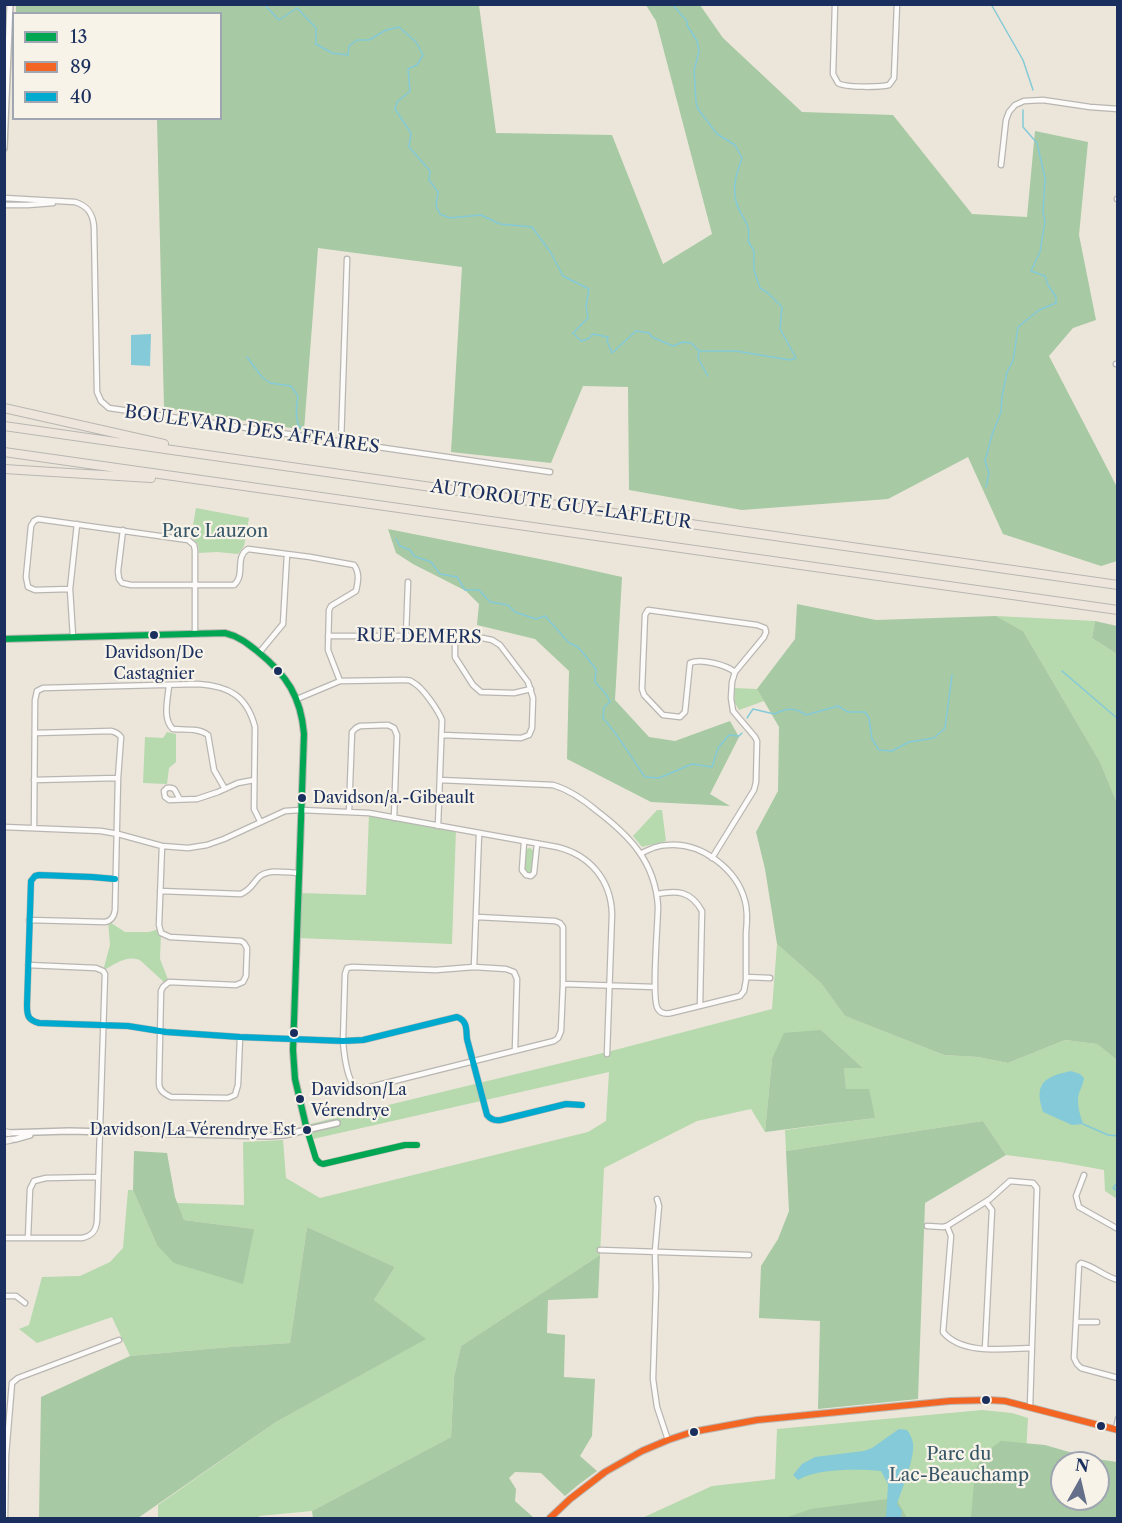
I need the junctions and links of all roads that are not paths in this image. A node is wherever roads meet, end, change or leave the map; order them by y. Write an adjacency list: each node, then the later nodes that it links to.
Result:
1 (10, 4): 5 (street)
2 (835, 4): 3 (street)
3 (897, 4)
4 (1118, 109): 6 (street)
5 (4, 148)
6 (1001, 165)
7 (4, 198): 8 (street, BOULEVARD DES AFFAIRES)
8 (68, 202): 9 (street); 13 (street, BOULEVARD DES AFFAIRES)
9 (4, 205)
10 (347, 259): 13 (street)
11 (4, 408): 15 (highway)
12 (4, 426): 15 (highway, AUTOROUTE GUY-LAFLEUR)
13 (340, 442): 17 (street, BOULEVARD DES AFFAIRES)
14 (4, 452): 18 (highway, AUTOROUTE GUY-LAFLEUR)
15 (208, 455): 23 (highway, AUTOROUTE GUY-LAFLEUR)
16 (5, 470): 18 (highway)
17 (550, 472)
18 (194, 479): 26 (highway, AUTOROUTE GUY-LAFLEUR)
19 (77, 524): 20 (street); 25 (street); 25 (street)
20 (123, 530): 24 (street); 24 (street)
21 (287, 554): 24 (street); 30 (street); 33 (street)
22 (408, 582): 28 (street)
23 (1118, 585)
24 (195, 586): 27 (street)
25 (70, 590): 31 (street)
26 (1118, 610)
27 (195, 633): 31 (street); 33 (street)
28 (406, 635): 29 (street, RUE DEMERS); 30 (street, RUE DEMERS)
29 (455, 635): 37 (street, RUE DEMERS); 37 (street)
30 (328, 636): 35 (street)
31 (73, 637): 32 (street)
32 (4, 639)
33 (259, 653): 38 (street)
34 (735, 672): 34 (street); 60 (street)
35 (340, 681): 38 (street); 40 (street)
36 (169, 685): 39 (street); 43 (street); 45 (street)
37 (531, 689): 40 (street)
38 (297, 699): 47 (street)
39 (35, 733): 41 (street); 42 (street)
40 (442, 735): 44 (street)
41 (118, 778): 42 (street); 54 (street)
42 (34, 780): 53 (street)
43 (254, 780): 45 (street); 50 (street)
44 (440, 780): 52 (street); 59 (street)
45 (225, 789): 46 (street)
46 (180, 800)
47 (301, 810): 48 (street); 50 (street); 61 (street)
48 (349, 812): 49 (street); 49 (street)
49 (394, 818): 52 (street)
50 (260, 821): 58 (street)
51 (4, 826): 53 (street)
52 (438, 826): 55 (street)
53 (34, 828): 54 (street)
54 (118, 834): 58 (street); 62 (street)
55 (479, 834): 56 (street); 65 (street)
56 (524, 842): 57 (street); 57 (street)
57 (537, 844): 72 (street)
58 (162, 846): 63 (street)
59 (642, 853): 60 (street); 64 (street)
60 (712, 858): 69 (street)
61 (299, 873): 63 (street); 78 (street)
62 (115, 879): 66 (street); 66 (street)
63 (160, 891): 76 (street)
64 (657, 894): 73 (street); 74 (street)
65 (477, 917): 68 (street); 71 (street)
66 (29, 920): 67 (street)
67 (28, 965): 75 (street); 75 (street)
68 (474, 967): 79 (street); 80 (street)
69 (746, 977): 70 (street); 74 (street)
70 (770, 978)
71 (563, 984): 72 (street); 80 (street)
72 (609, 985): 73 (street); 81 (street)
73 (655, 987): 74 (street)
74 (700, 1005)
75 (104, 1026): 76 (street); 86 (street)
76 (160, 1031): 77 (street); 77 (street)
77 (240, 1037): 78 (street)
78 (293, 1040): 79 (street); 85 (street)
79 (343, 1041): 82 (street); 82 (street)
80 (515, 1050): 82 (street)
81 (607, 1054)
82 (473, 1061): 83 (street)
83 (582, 1105)
84 (337, 1123): 85 (street)
85 (307, 1130): 86 (street); 88 (street)
86 (100, 1132): 87 (street); 90 (street)
87 (6, 1136)
88 (417, 1145)
89 (1084, 1175): 95 (street)
90 (98, 1177): 97 (street); 97 (street)
91 (657, 1199): 99 (street)
92 (987, 1202): 93 (street); 107 (street); 108 (street)
93 (947, 1226): 94 (street); 108 (street)
94 (927, 1227)
95 (1118, 1229)
96 (4, 1238): 97 (street)
97 (28, 1238)
98 (600, 1250): 99 (street)
99 (655, 1251): 100 (street); 113 (street)
100 (749, 1255)
101 (1118, 1281): 104 (street)
102 (4, 1296): 103 (street)
103 (25, 1303)
104 (1077, 1322): 105 (street); 109 (street)
105 (1097, 1322)
106 (119, 1340): 114 (street)
107 (1031, 1348): 108 (street); 110 (street)
108 (985, 1349)
109 (1118, 1378)
110 (1030, 1407): 112 (street); 113 (street)
111 (1118, 1419): 112 (street)
112 (1117, 1429)
113 (668, 1440): 115 (street)
114 (5, 1518)
115 (550, 1518)

